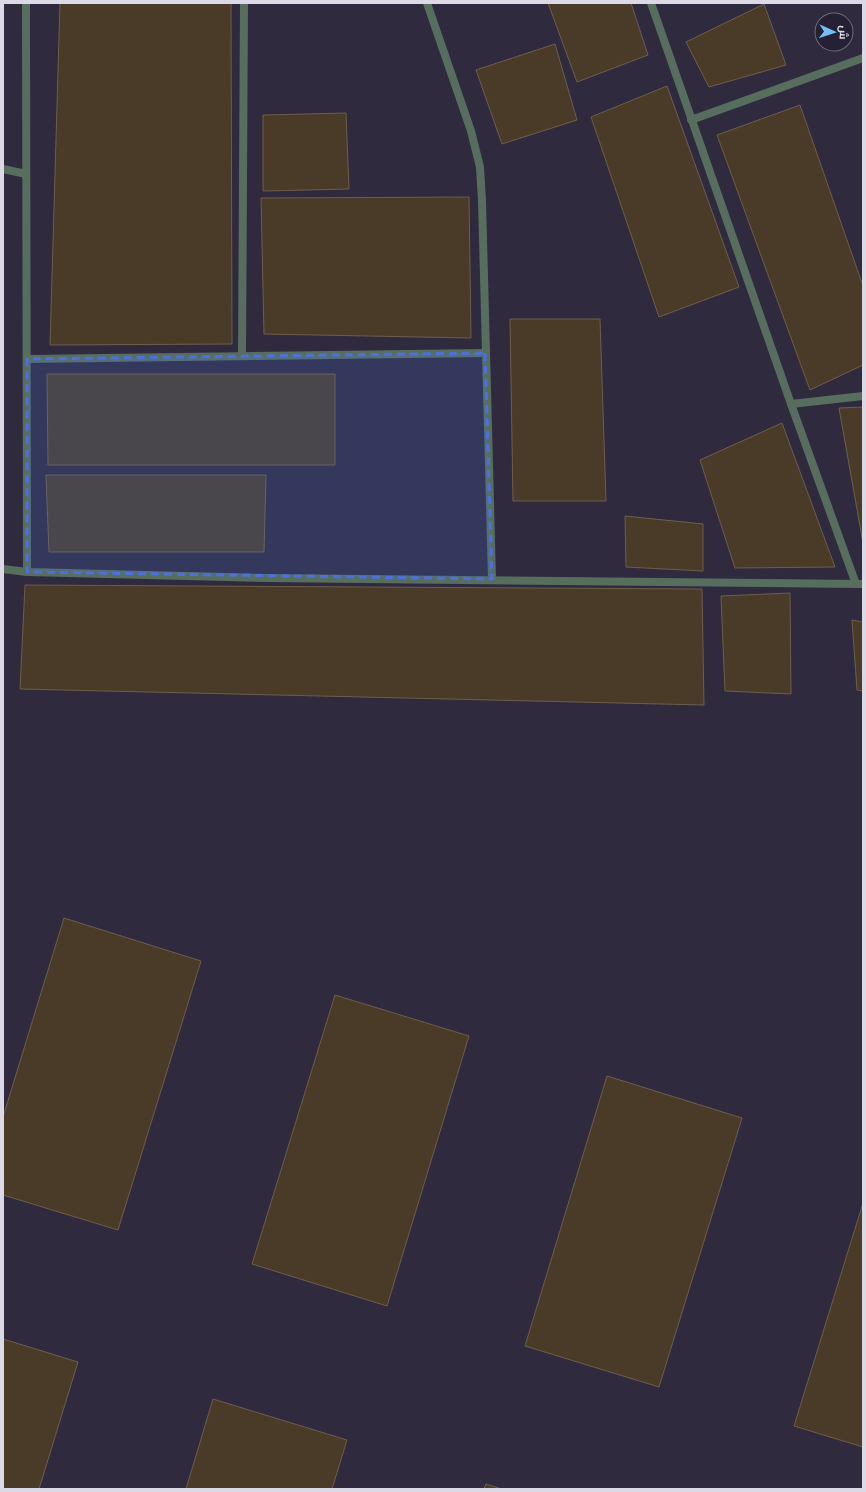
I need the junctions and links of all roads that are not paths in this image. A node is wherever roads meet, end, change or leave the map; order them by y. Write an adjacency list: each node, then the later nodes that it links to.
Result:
1 (26, 3): 8 (street)
2 (244, 3): 10 (street)
3 (427, 3): 9 (street)
4 (651, 3): 6 (street)
5 (863, 58): 6 (street)
6 (691, 120): 13 (street)
7 (3, 169): 8 (street)
8 (26, 174): 11 (street)
9 (485, 353): 10 (street); 16 (street)
10 (242, 356): 11 (street)
11 (27, 359): 15 (street)
12 (863, 396): 13 (street)
13 (791, 404): 17 (street)
14 (3, 569): 15 (street)
15 (27, 572): 16 (street)
16 (492, 579): 17 (street)
17 (859, 584)

